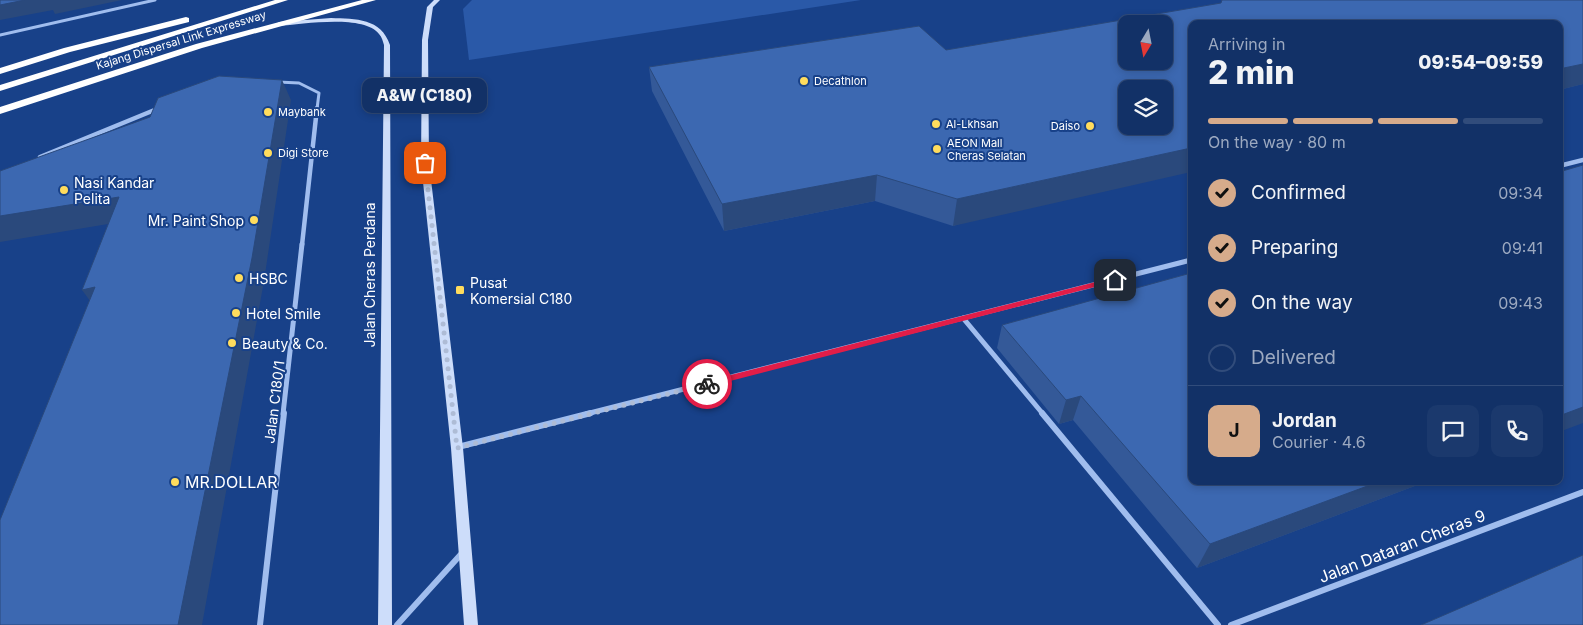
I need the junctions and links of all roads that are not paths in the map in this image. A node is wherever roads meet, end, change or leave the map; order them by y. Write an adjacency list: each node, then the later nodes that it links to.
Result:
1 (155, 0): 7 (street)
2 (284, 0): 5 (highway, Kajang Dispersal Link Expressway)
3 (372, 0): 6 (highway, Kajang Dispersal Link Expressway)
4 (437, 0): 20 (street)
5 (264, 6): 8 (highway); 11 (highway, Kajang Dispersal Link Expressway)
6 (278, 24): 9 (highway, Kajang Dispersal Link Expressway); 24 (street, Jalan Cheras Perdana)
7 (0, 35)
8 (0, 71)
9 (115, 74): 13 (highway, Kajang Dispersal Link Expressway); 14 (highway)
10 (272, 81): 23 (street, Jalan C180/1)
11 (0, 88)
12 (165, 106): 15 (street)
13 (0, 111)
14 (0, 122)
15 (35, 159)
16 (1583, 160): 17 (street)
17 (1563, 165)
18 (1188, 261): 19 (street)
19 (963, 318): 20 (street); 27 (street)
20 (457, 448): 22 (street)
21 (1583, 492): 28 (street, Jalan Dataran Cheras 9)
22 (465, 550): 25 (street); 26 (street)
23 (260, 625)
24 (385, 625)
25 (397, 625)
26 (472, 625)
27 (1218, 625)
28 (1231, 625)

